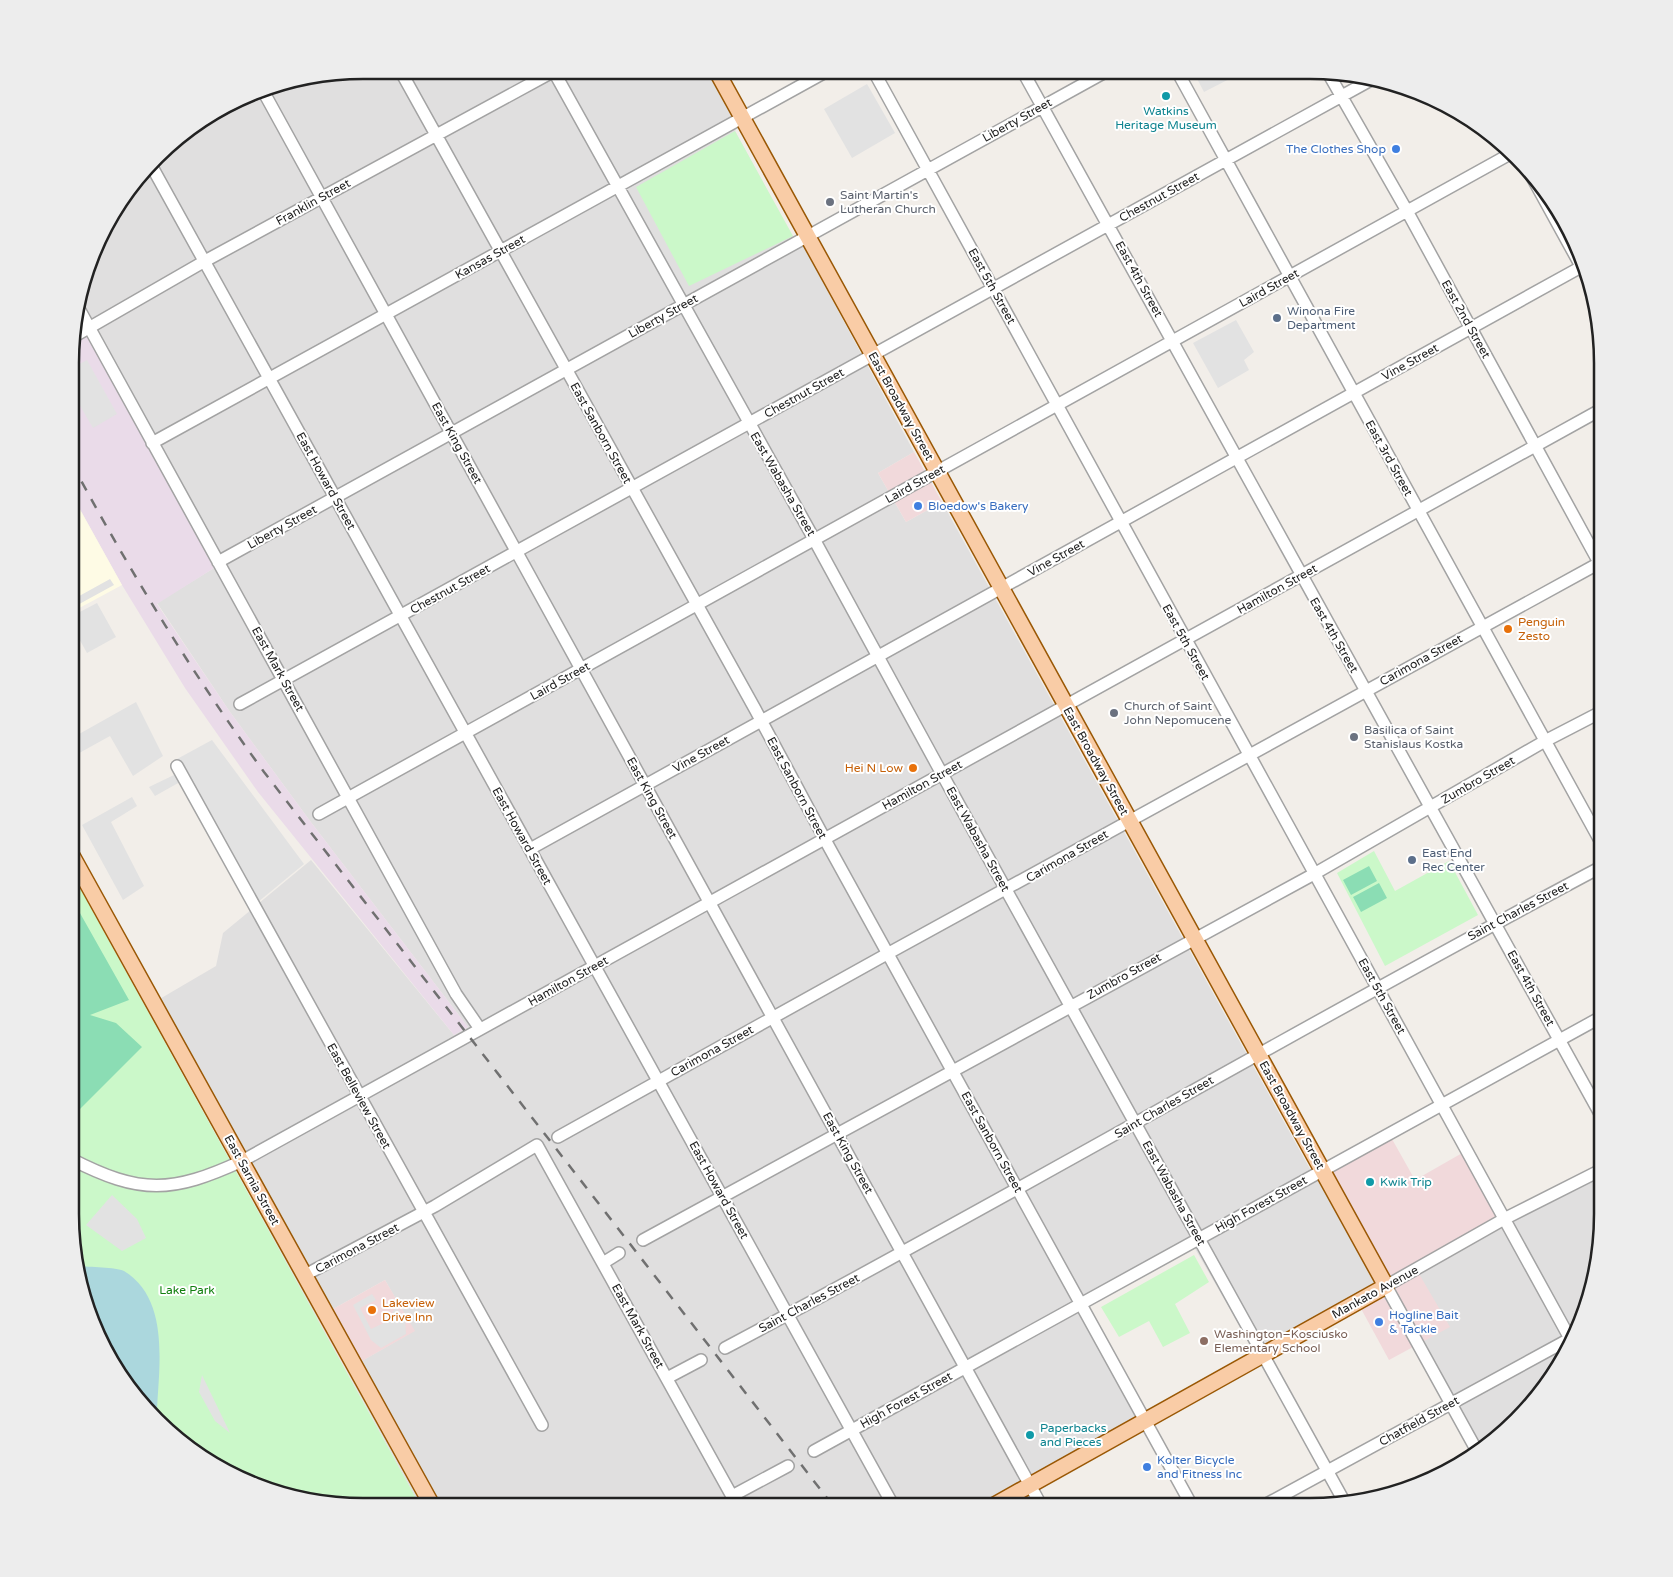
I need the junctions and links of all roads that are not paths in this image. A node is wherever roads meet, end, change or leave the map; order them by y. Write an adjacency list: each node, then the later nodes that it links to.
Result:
1 (405, 79): 16 (street, East Sanborn Street)
2 (539, 79): 16 (street, Franklin Street)
3 (559, 79): 21 (street, East Wabasha Street)
4 (721, 79): 15 (main road, East Broadway Street)
5 (813, 79): 15 (street, Kansas Street)
6 (878, 79): 20 (street, East 5th Street)
7 (1027, 79): 14 (street, East 4th Street)
8 (1091, 79): 14 (street, Liberty Street)
9 (1182, 79): 18 (street, East 3rd Street)
10 (1332, 79): 13 (street, East 2nd Street)
11 (1364, 84): 13 (street, Chestnut Street)
12 (266, 96): 22 (street, East King Street)
13 (1341, 96): 18 (street, Chestnut Street); 23 (street, East 2nd Street)
14 (1042, 106): 20 (street, Liberty Street); 24 (street, East 4th Street)
15 (742, 118): 21 (street, Kansas Street); 25 (main road, East Broadway Street)
16 (436, 135): 22 (street, Franklin Street); 26 (street, East Sanborn Street)
17 (1505, 156): 23 (street, Laird Street)
18 (1225, 160): 24 (street, Chestnut Street); 29 (street, East 3rd Street)
19 (154, 170): 27 (street, East Howard Street)
20 (927, 170): 25 (street, Liberty Street); 30 (street, East 5th Street)
21 (619, 186): 26 (street, Kansas Street); 31 (street, East Wabasha Street)
22 (322, 198): 27 (street, Franklin Street); 32 (street, East King Street)
23 (1407, 211): 29 (street, Laird Street); 34 (street, East 2nd Street)
24 (1108, 225): 30 (street, Chestnut Street); 37 (street, East 4th Street)
25 (807, 236): 31 (street, Liberty Street); 38 (main road, East Broadway Street)
26 (501, 251): 32 (street, Kansas Street); 39 (street, East Sanborn Street)
27 (205, 262): 35 (street, Franklin Street); 40 (street, East Howard Street)
28 (1580, 274): 34 (street, Vine Street)
29 (1289, 277): 37 (street, Laird Street); 41 (street, East 3rd Street)
30 (993, 288): 38 (street, Chestnut Street); 42 (street, East 5th Street)
31 (684, 305): 39 (street, Liberty Street); 44 (street, East Wabasha Street)
32 (386, 314): 40 (street, Kansas Street); 45 (street, East King Street)
33 (83, 315): 35 (street, East Mark Street)
34 (1471, 327): 41 (street, Vine Street); 47 (street, East 2nd Street)
35 (90, 328): 36 (street, Franklin Street); 46 (street, East Mark Street)
36 (80, 333)
37 (1174, 341): 42 (street, Laird Street); 48 (street, East 4th Street)
38 (873, 355): 44 (street, Chestnut Street); 49 (main road, East Broadway Street)
39 (565, 370): 45 (street, Liberty Street); 50 (street, East Sanborn Street)
40 (269, 378): 46 (street, Kansas Street); 51 (street, East Howard Street)
41 (1354, 393): 48 (street, Vine Street); 52 (street, East 3rd Street)
42 (1056, 406): 49 (street, Laird Street); 53 (street, East 5th Street)
43 (1594, 413): 47 (street, Hamilton Street)
44 (749, 424): 50 (street, Chestnut Street); 54 (street, East Wabasha Street)
45 (452, 433): 51 (street, Liberty Street); 56 (street, East King Street)
46 (152, 443): 57 (street, East Mark Street)
47 (1536, 446): 52 (street, Hamilton Street); 55 (street, East 2nd Street)
48 (1237, 458): 53 (street, Vine Street); 59 (street, East 4th Street)
49 (937, 472): 54 (street, Laird Street); 60 (main road, East Broadway Street)
50 (632, 488): 56 (street, Chestnut Street); 61 (street, East Sanborn Street)
51 (335, 498): 57 (street, Liberty Street); 62 (street, East Howard Street)
52 (1418, 511): 59 (street, Hamilton Street); 63 (street, East 3rd Street)
53 (1121, 522): 60 (street, Vine Street); 64 (street, East 5th Street)
54 (815, 540): 61 (street, Laird Street); 65 (street, East Wabasha Street)
55 (1594, 551)
56 (517, 552): 62 (street, Chestnut Street); 66 (street, East King Street)
57 (218, 562): 67 (street, East Mark Street)
58 (1594, 568): 63 (street, Carimona Street)
59 (1300, 576): 64 (street, Hamilton Street); 68 (street, East 4th Street)
60 (1001, 588): 65 (street, Vine Street); 70 (main road, East Broadway Street)
61 (696, 606): 66 (street, Laird Street); 72 (street, East Sanborn Street)
62 (401, 616): 67 (street, Chestnut Street); 73 (street, East Howard Street)
63 (1482, 626): 68 (street, Carimona Street); 74 (street, East 3rd Street)
64 (1185, 640): 70 (street, Hamilton Street); 75 (street, East 5th Street)
65 (877, 657): 72 (street, Vine Street); 77 (street, East Wabasha Street)
66 (581, 669): 73 (street, Laird Street); 78 (street, East King Street)
67 (284, 680): 69 (street, Chestnut Street); 79 (street, East Mark Street)
68 (1366, 691): 75 (street, Carimona Street); 80 (street, East 4th Street)
69 (240, 704)
70 (1066, 706): 77 (street, Hamilton Street); 82 (main road, East Broadway Street)
71 (1594, 716): 74 (street, Zumbro Street)
72 (762, 721): 78 (street, Vine Street); 84 (street, East Sanborn Street)
73 (466, 733): 79 (street, Laird Street); 85 (street, East Howard Street)
74 (1545, 741): 80 (street, Zumbro Street); 83 (street, East 3rd Street)
75 (1249, 756): 82 (street, Carimona Street); 88 (street, East 5th Street)
76 (177, 766): 104 (street, East Belleview Street)
77 (942, 774): 84 (street, Hamilton Street); 89 (street, East Wabasha Street)
78 (645, 785): 85 (street, Vine Street); 90 (street, East King Street)
79 (350, 798): 81 (street, Laird Street); 99 (street, East Mark Street)
80 (1430, 806): 88 (street, Zumbro Street); 91 (street, East 4th Street)
81 (319, 814)
82 (1129, 820): 89 (street, Carimona Street); 92 (main road, East Broadway Street)
83 (1594, 830)
84 (824, 839): 90 (street, Hamilton Street); 93 (street, East Sanborn Street)
85 (530, 849): 94 (street, East Howard Street)
86 (79, 868): 111 (main road, East Sarnia Street)
87 (1594, 871): 91 (street, Saint Charles Street)
88 (1314, 874): 92 (street, Zumbro Street); 95 (street, East 5th Street)
89 (1007, 890): 93 (street, Carimona Street); 96 (street, East Wabasha Street)
90 (710, 903): 94 (street, Hamilton Street); 97 (street, East King Street)
91 (1494, 923): 95 (street, Saint Charles Street); 100 (street, East 4th Street)
92 (1194, 938): 96 (street, Zumbro Street); 101 (main road, East Broadway Street)
93 (888, 954): 97 (street, Carimona Street); 102 (street, East Sanborn Street)
94 (595, 966): 99 (street, Hamilton Street); 103 (street, East Howard Street)
95 (1378, 988): 101 (street, Saint Charles Street); 106 (street, East 5th Street)
96 (1071, 1005): 102 (street, Zumbro Street); 107 (street, East Wabasha Street)
97 (773, 1018): 103 (street, Carimona Street); 108 (street, East King Street)
98 (1594, 1021): 100 (street, High Forest Street)
99 (480, 1030): 104 (street, Hamilton Street)
100 (1560, 1040): 105 (street, East 4th Street); 106 (street, High Forest Street)
101 (1258, 1054): 107 (street, Saint Charles Street); 113 (main road, East Broadway Street)
102 (952, 1071): 108 (street, Zumbro Street); 115 (street, East Sanborn Street)
103 (658, 1081): 109 (street, Carimona Street); 116 (street, East Howard Street)
104 (359, 1096): 111 (street, Hamilton Street); 117 (street, East Belleview Street)
105 (1594, 1102)
106 (1443, 1104): 113 (street, High Forest Street); 118 (street, East 5th Street)
107 (1136, 1123): 115 (street, Saint Charles Street); 119 (street, East Wabasha Street)
108 (837, 1134): 116 (street, Zumbro Street); 121 (street, East King Street)
109 (558, 1137)
110 (537, 1145): 117 (street, Carimona Street); 123 (street, East Mark Street)
111 (242, 1161): 112 (street, Hamilton Street); 124 (main road, East Sarnia Street)
112 (79, 1163)
113 (1322, 1170): 119 (street, High Forest Street); 125 (main road, East Broadway Street)
114 (1594, 1174): 118 (street, Mankato Avenue)
115 (1019, 1189): 121 (street, Saint Charles Street); 126 (street, East Sanborn Street)
116 (722, 1198): 120 (street, Zumbro Street); 127 (street, East Howard Street)
117 (424, 1212): 124 (street, Carimona Street); 137 (street, East Belleview Street)
118 (1506, 1218): 125 (street, Mankato Avenue); 128 (street, East 5th Street)
119 (1199, 1238): 126 (street, High Forest Street); 131 (street, East Wabasha Street)
120 (643, 1240)
121 (902, 1252): 127 (street, Saint Charles Street); 133 (street, East King Street)
122 (620, 1253): 123 (street)
123 (603, 1263): 134 (street, East Mark Street)
124 (305, 1275): 146 (main road, East Sarnia Street)
125 (1386, 1286): 131 (main road, Mankato Avenue); 135 (street, East Broadway Street)
126 (1081, 1303): 133 (street, High Forest Street); 136 (street, East Sanborn Street)
127 (787, 1315): 130 (street, Saint Charles Street); 138 (street, East Howard Street)
128 (1569, 1332)
129 (1562, 1345): 135 (street, Chatfield Street)
130 (724, 1348)
131 (1264, 1355): 136 (main road, Mankato Avenue); 142 (street, East Wabasha Street)
132 (701, 1360): 134 (street)
133 (966, 1368): 138 (street, High Forest Street); 143 (street, East King Street)
134 (667, 1378): 144 (street, East Mark Street)
135 (1451, 1404): 139 (street, East Broadway Street); 142 (street, Chatfield Street)
136 (1145, 1420): 143 (main road, Mankato Avenue); 150 (street, East Sanborn Street)
137 (542, 1424)
138 (852, 1431): 140 (street, High Forest Street); 147 (street, East Howard Street)
139 (1474, 1446)
140 (814, 1452)
141 (788, 1466): 144 (street)
142 (1328, 1471): 145 (street, East Wabasha Street); 151 (street, Chatfield Street)
143 (1031, 1486): 148 (main road, Mankato Avenue); 149 (street, East King Street)
144 (732, 1496)
145 (1342, 1497)
146 (428, 1498)
147 (889, 1498)
148 (1008, 1498)
149 (1037, 1498)
150 (1188, 1498)
151 (1278, 1498)

